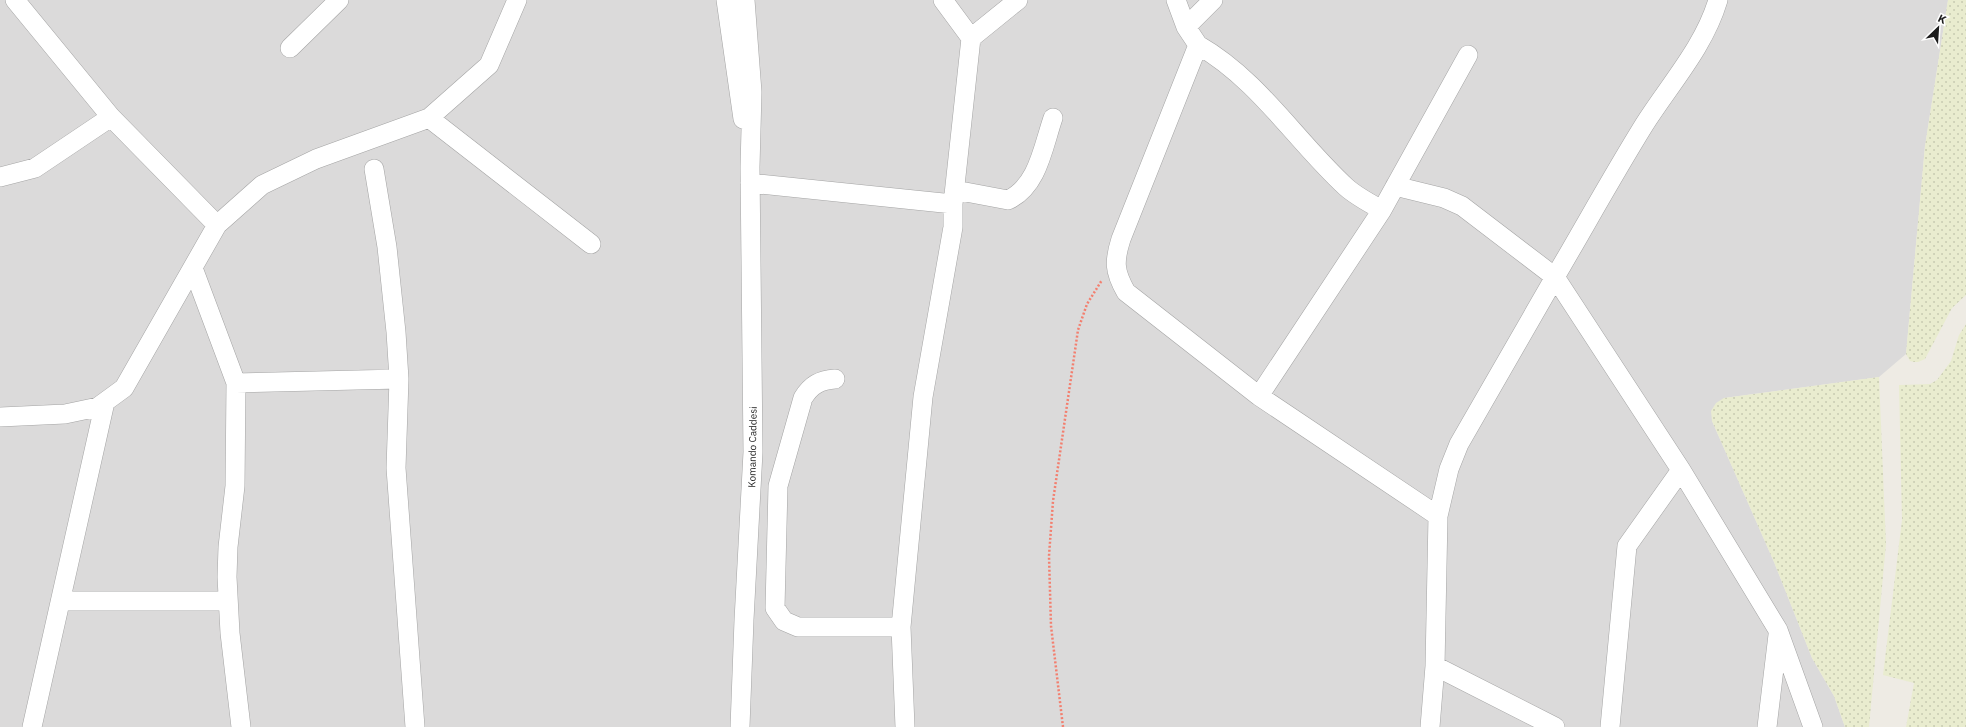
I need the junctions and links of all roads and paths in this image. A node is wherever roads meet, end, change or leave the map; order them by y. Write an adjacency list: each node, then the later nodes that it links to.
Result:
1 (15, 0): 16 (street)
2 (339, 0): 14 (street)
3 (517, 0): 17 (street)
4 (726, 0): 20 (street)
5 (744, 0): 20 (street)
6 (943, 0): 12 (street)
7 (1018, 0): 12 (street)
8 (1176, 0): 11 (street)
9 (1213, 0): 11 (street)
10 (1718, 0): 29 (street)
11 (1186, 27): 13 (street)
12 (971, 38): 23 (street)
13 (1198, 45): 24 (street); 27 (street)
14 (290, 48)
15 (1468, 55): 22 (street)
16 (111, 117): 21 (street); 25 (street)
17 (429, 118): 25 (street); 26 (street)
18 (1053, 118): 23 (street)
19 (374, 169): 30 (street)
20 (750, 175): 23 (street); 46 (street, Komando Caddesi)
21 (0, 177)
22 (1395, 186): 24 (street); 29 (street)
23 (954, 197): 40 (street)
24 (1382, 210): 33 (street)
25 (217, 225): 28 (street)
26 (591, 244)
27 (1116, 266): 33 (street); 48 (path)
28 (192, 268): 32 (street); 34 (street)
29 (1555, 277): 36 (street); 37 (street)
30 (399, 379): 32 (street); 45 (street)
31 (835, 379): 40 (street)
32 (236, 383): 39 (street)
33 (1259, 396): 37 (street)
34 (105, 402): 35 (street); 38 (street)
35 (0, 417)
36 (1681, 470): 41 (street); 51 (street)
37 (1438, 516): 42 (street)
38 (61, 602): 39 (street); 43 (street)
39 (228, 602): 44 (street)
40 (901, 627): 47 (street)
41 (1778, 630): 52 (street); 53 (street)
42 (1435, 666): 49 (street); 50 (street)
43 (32, 727)
44 (241, 727)
45 (415, 727)
46 (740, 727)
47 (905, 727)
48 (1063, 727)
49 (1430, 727)
50 (1555, 727)
51 (1610, 727)
52 (1767, 727)
53 (1813, 727)

